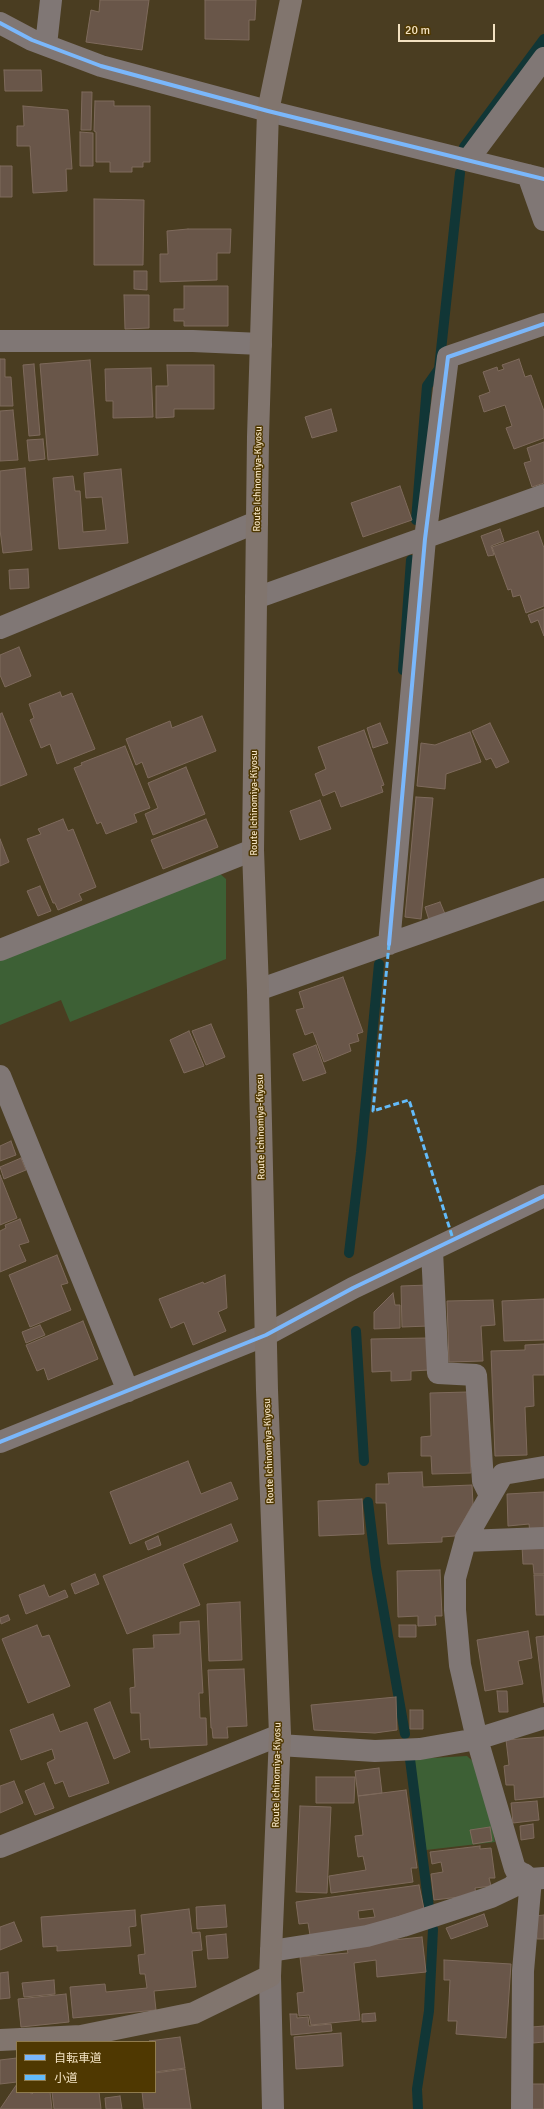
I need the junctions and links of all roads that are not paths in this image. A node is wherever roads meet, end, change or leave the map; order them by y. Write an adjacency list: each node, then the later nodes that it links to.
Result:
1 (51, 0): 4 (street)
2 (291, 0): 6 (main road, Route Ichinomiya-Kiyosu)
3 (0, 23): 4 (street)
4 (46, 45): 6 (street)
5 (544, 58): 7 (street)
6 (268, 111): 7 (street); 12 (main road, Route Ichinomiya-Kiyosu)
7 (468, 160): 8 (street)
8 (536, 177): 9 (street)
9 (544, 220)
10 (544, 324): 15 (street)
11 (0, 341): 12 (street)
12 (260, 344): 14 (main road, Route Ichinomiya-Kiyosu)
13 (544, 495): 15 (street)
14 (257, 522): 16 (main road, Route Ichinomiya-Kiyosu); 17 (street)
15 (425, 538): 16 (street); 20 (street)
16 (256, 598): 18 (main road, Route Ichinomiya-Kiyosu)
17 (0, 628)
18 (253, 850): 21 (street); 22 (main road, Route Ichinomiya-Kiyosu)
19 (544, 889): 20 (street)
20 (389, 944): 22 (street)
21 (0, 950)
22 (258, 990): 26 (main road, Route Ichinomiya-Kiyosu)
23 (0, 1076): 27 (street)
24 (544, 1196): 25 (street)
25 (432, 1251): 26 (street); 30 (street)
26 (266, 1335): 27 (street); 35 (main road, Route Ichinomiya-Kiyosu)
27 (128, 1391): 28 (street)
28 (0, 1442)
29 (544, 1467): 30 (street)
30 (490, 1495): 32 (street)
31 (544, 1538): 32 (street)
32 (465, 1541): 34 (street)
33 (544, 1718): 34 (street)
34 (477, 1738): 35 (street); 37 (street)
35 (279, 1740): 36 (street); 38 (main road, Route Ichinomiya-Kiyosu)
36 (0, 1847)
37 (533, 1877): 38 (street); 42 (street)
38 (271, 1951): 39 (main road, Route Ichinomiya-Kiyosu)
39 (270, 1976): 40 (main road); 41 (street)
40 (0, 2040)
41 (273, 2109)
42 (522, 2109)

